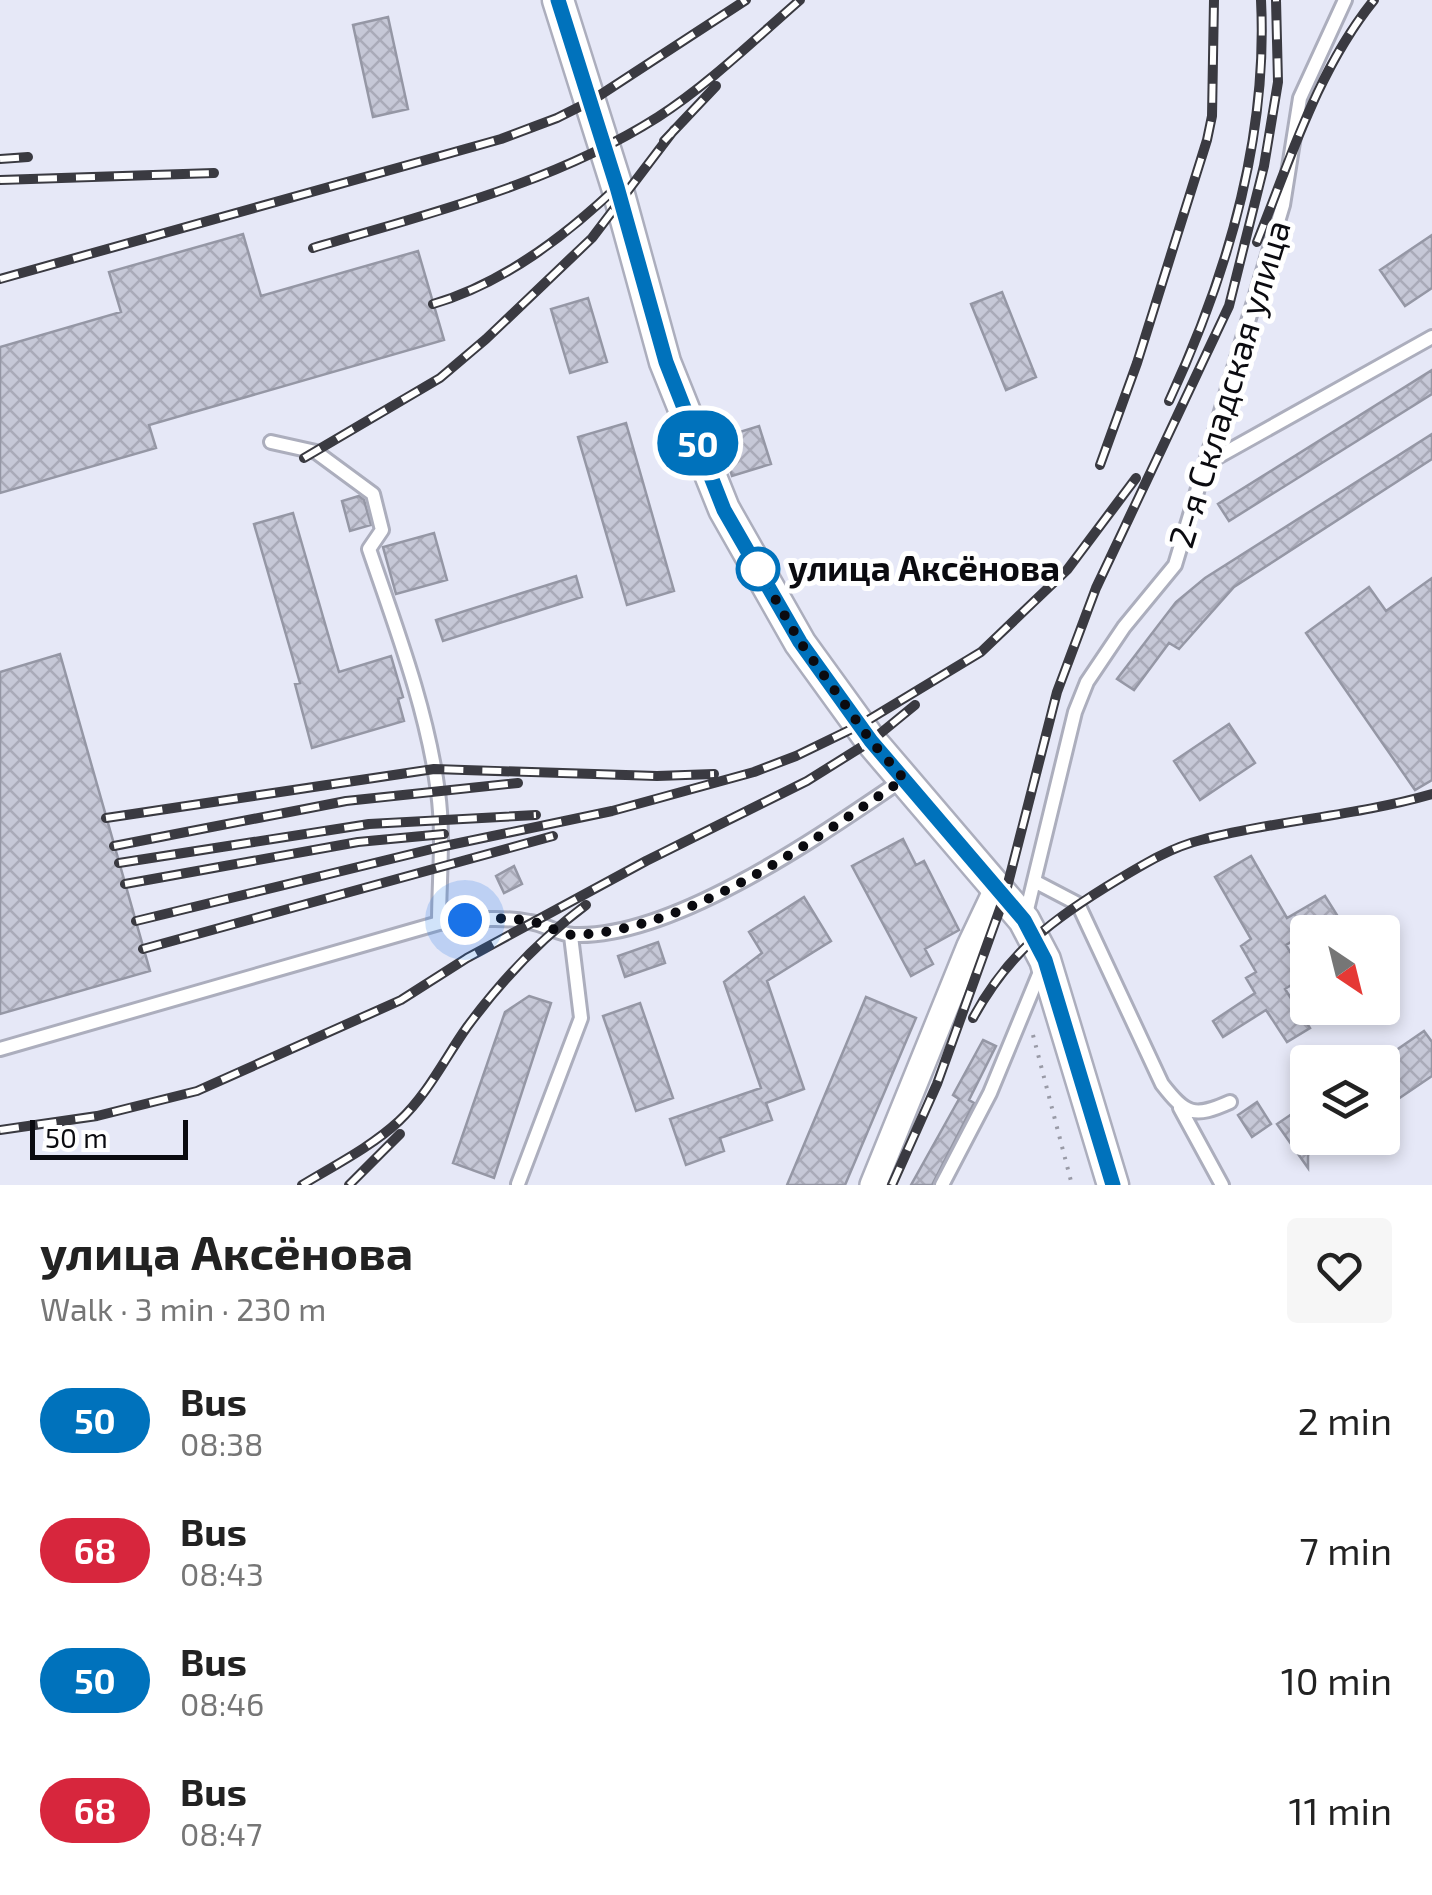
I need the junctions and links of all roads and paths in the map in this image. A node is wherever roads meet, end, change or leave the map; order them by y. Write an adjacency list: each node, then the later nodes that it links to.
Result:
1 (558, 0): 6 (street)
2 (1345, 0): 5 (lane, 2-я Складская улица)
3 (1432, 337): 5 (lane)
4 (271, 442): 10 (lane)
5 (1205, 464): 7 (lane, 2-я Складская улица)
6 (904, 779): 8 (street); 11 (lane)
7 (1034, 881): 9 (lane, 2-я Складская улица); 16 (lane)
8 (998, 887): 9 (street); 18 (street)
9 (1024, 920): 12 (street)
10 (439, 923): 11 (lane); 14 (lane)
11 (571, 936): 17 (lane)
12 (1045, 960): 13 (lane); 21 (street)
13 (1026, 1006): 19 (lane); 20 (path)
14 (0, 1048)
15 (1230, 1102): 16 (lane)
16 (1180, 1108): 22 (lane)
17 (518, 1184)
18 (872, 1185)
19 (942, 1185)
20 (1072, 1185)
21 (1113, 1185)
22 (1222, 1185)

